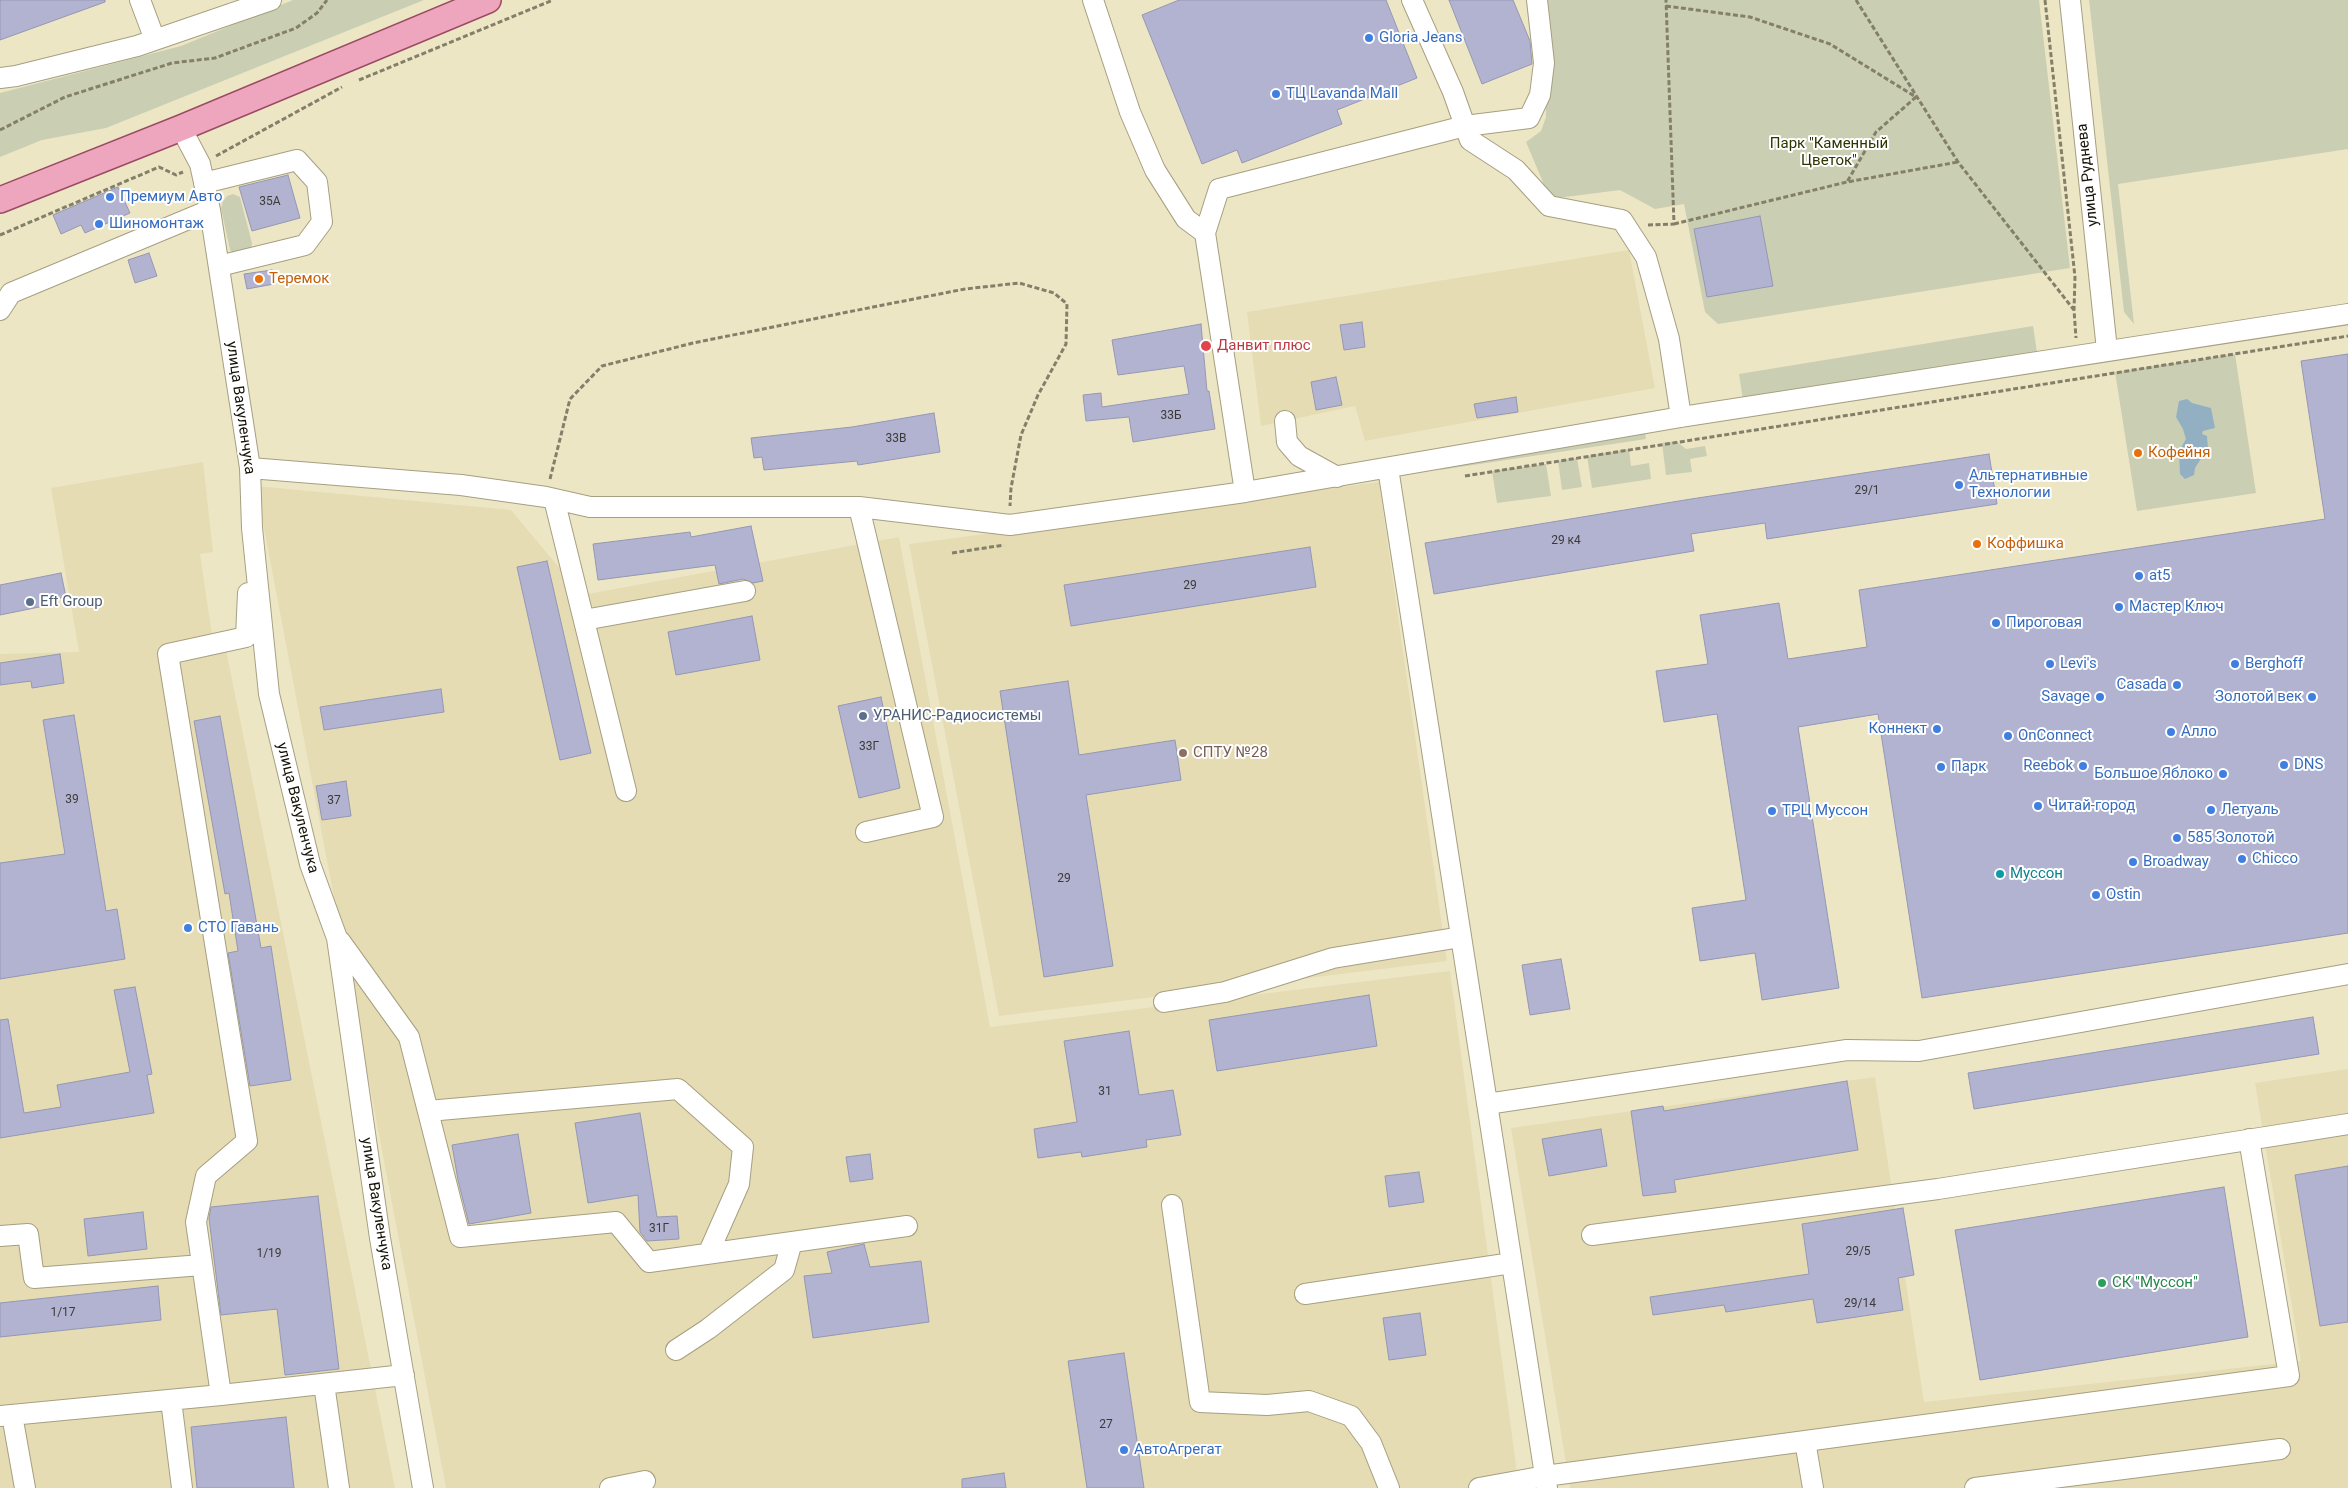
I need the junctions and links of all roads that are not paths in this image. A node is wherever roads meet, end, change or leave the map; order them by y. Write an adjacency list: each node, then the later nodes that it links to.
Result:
1 (140, 0): 8 (street)
2 (271, 0): 8 (street)
3 (488, 0): 11 (main road)
4 (1093, 0): 15 (street)
5 (1412, 0): 10 (street)
6 (1537, 0): 10 (street)
7 (2070, 0): 19 (street, улица Руднева)
8 (155, 40): 9 (street)
9 (0, 78)
10 (1465, 126): 15 (street); 20 (street)
11 (181, 128): 12 (street, улица Вакуленчука); 13 (main road)
12 (202, 174): 14 (street, улица Вакуленчука); 16 (street)
13 (0, 200)
14 (210, 210): 16 (street, улица Вакуленчука); 17 (street)
15 (1206, 233): 25 (street)
16 (219, 266): 22 (street, улица Вакуленчука)
17 (0, 310)
18 (2348, 314): 19 (street)
19 (2107, 350): 20 (street)
20 (1681, 417): 23 (street)
21 (1285, 421): 24 (street)
22 (250, 468): 26 (street); 28 (street, улица Вакуленчука)
23 (1388, 468): 24 (street); 33 (street)
24 (1336, 477): 25 (street)
25 (1245, 492): 27 (street)
26 (550, 498): 27 (street); 30 (street)
27 (859, 507): 32 (street)
28 (252, 528): 34 (street, улица Вакуленчука); 48 (street)
29 (744, 591): 30 (street)
30 (584, 620): 31 (street)
31 (626, 791)
32 (866, 832)
33 (1461, 937): 36 (street); 37 (street)
34 (337, 938): 38 (street); 51 (street, улица Вакуленчука)
35 (2348, 974): 37 (street)
36 (1164, 1002)
37 (1487, 1104): 47 (street)
38 (428, 1112): 46 (street); 46 (street)
39 (2348, 1124): 40 (street)
40 (2248, 1139): 43 (street); 56 (street)
41 (1172, 1205): 65 (street)
42 (907, 1226): 45 (street)
43 (1592, 1235)
44 (0, 1236): 48 (street)
45 (792, 1242): 46 (street); 50 (street)
46 (708, 1254)
47 (1512, 1263): 49 (street); 59 (street)
48 (202, 1264): 53 (street)
49 (1305, 1294)
50 (676, 1350)
51 (404, 1375): 52 (street); 63 (street, улица Вакуленчука)
52 (324, 1384): 53 (street); 62 (street)
53 (221, 1396): 54 (street)
54 (171, 1400): 55 (street); 61 (street)
55 (6, 1415): 60 (street)
56 (1805, 1441): 59 (street); 67 (street)
57 (2280, 1449): 68 (street)
58 (644, 1481): 64 (street)
59 (1546, 1482): 66 (street)
60 (25, 1488)
61 (182, 1488)
62 (339, 1488)
63 (423, 1488)
64 (610, 1488)
65 (1389, 1488)
66 (1479, 1488)
67 (1812, 1488)
68 (1975, 1488)

